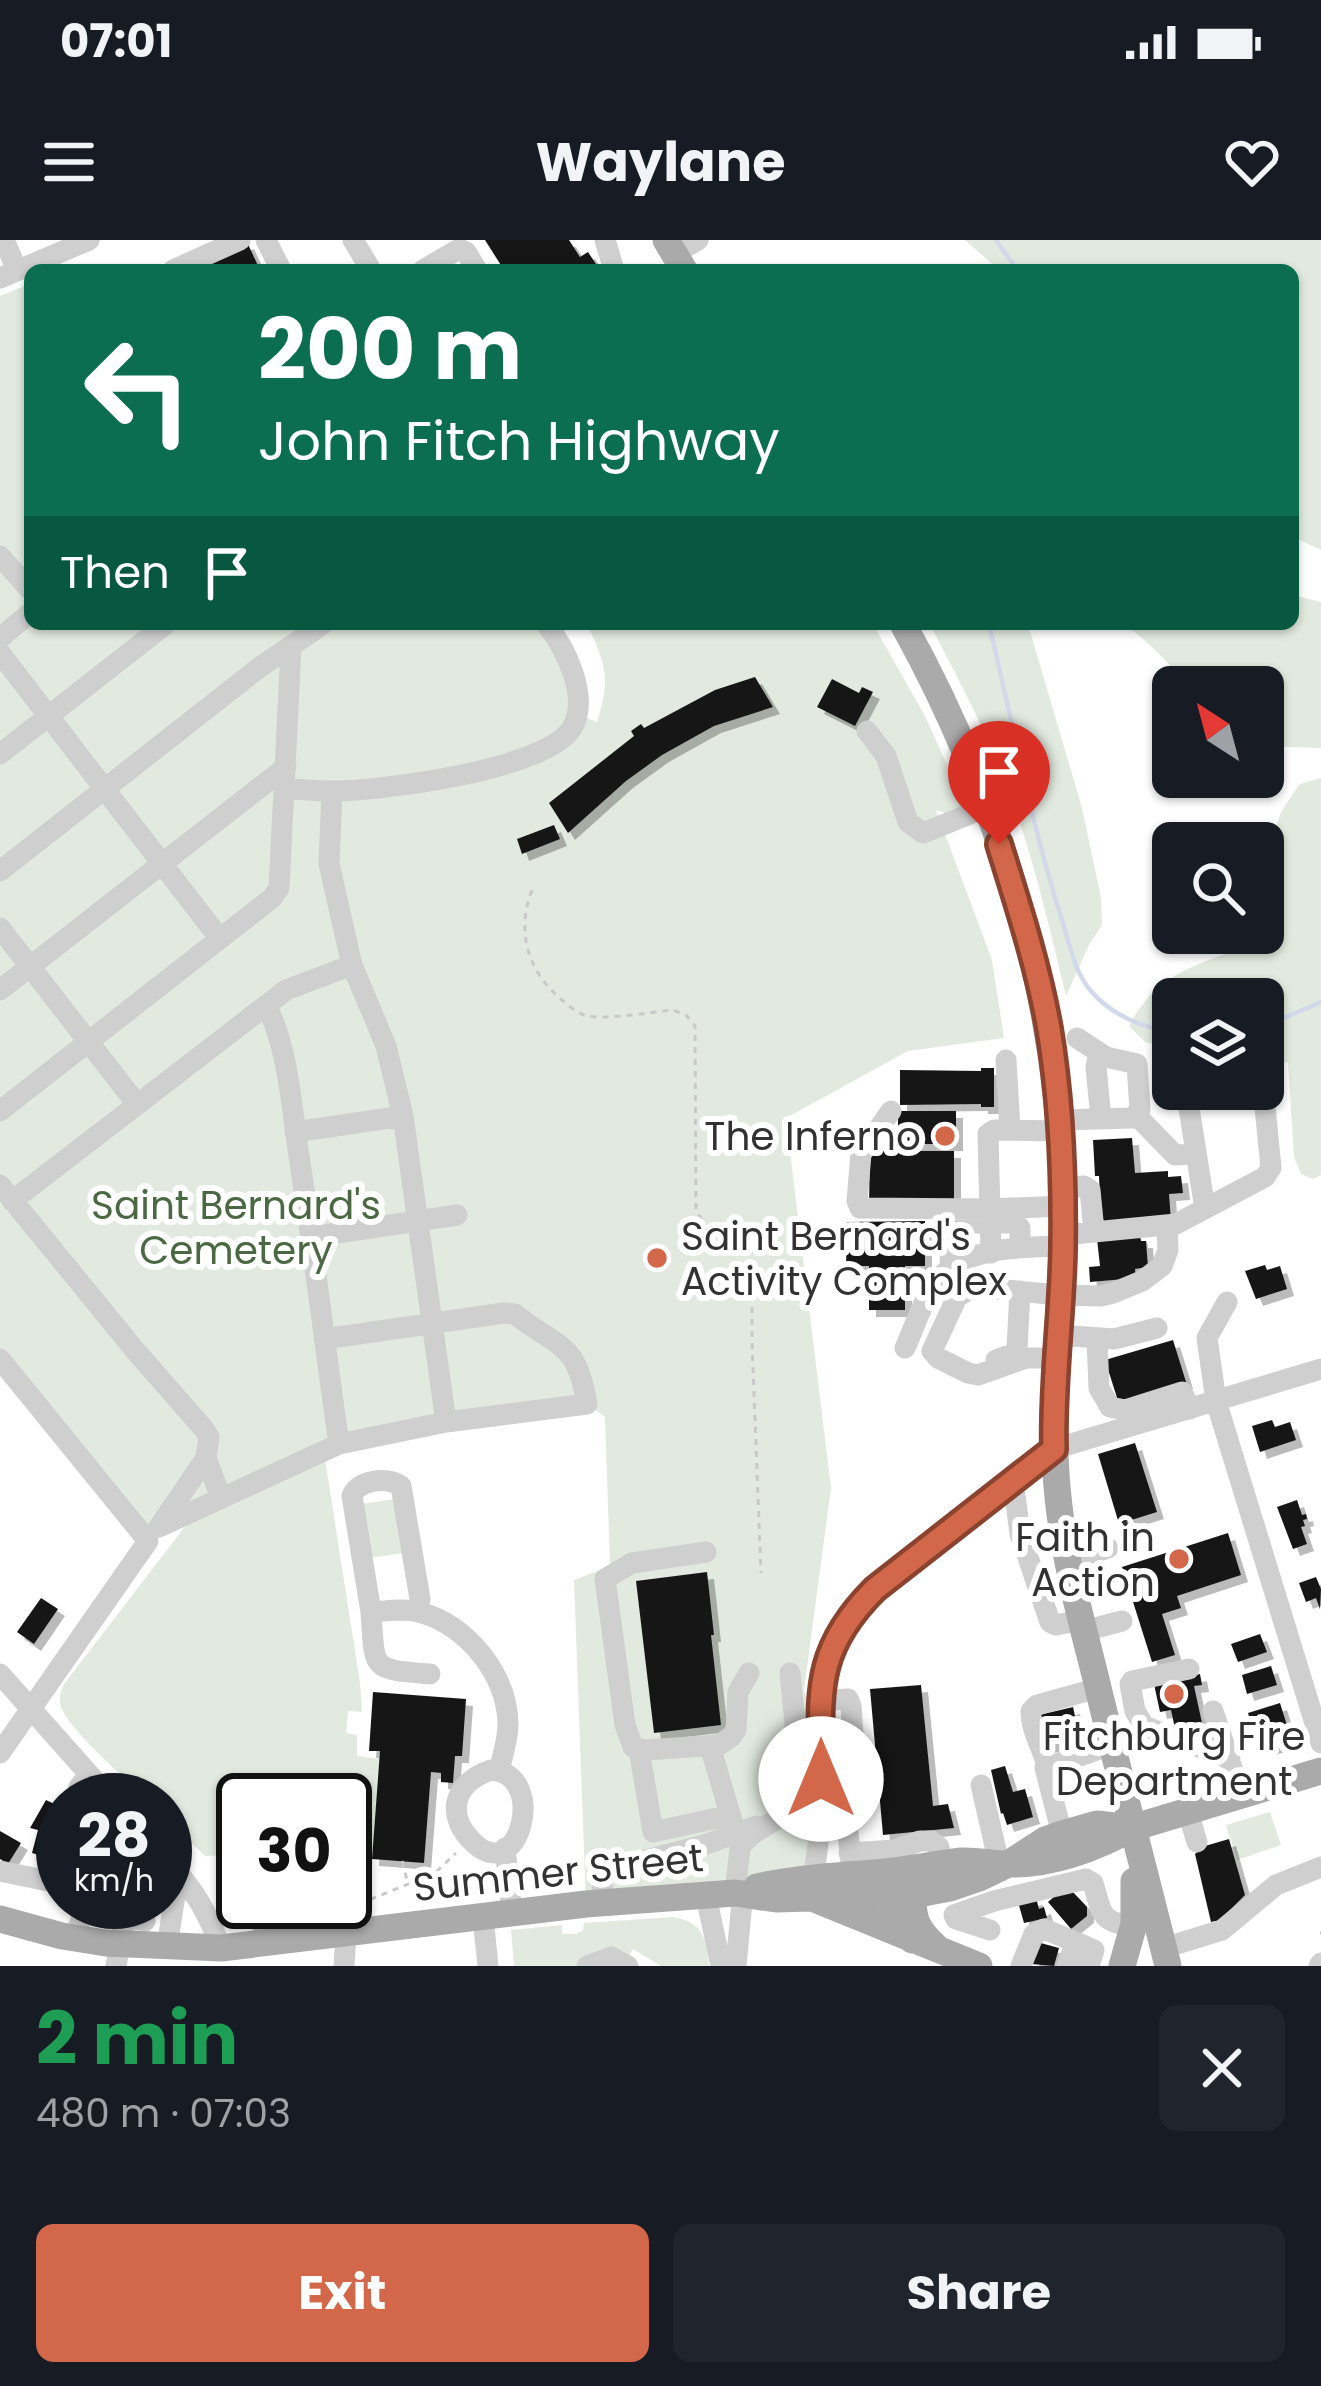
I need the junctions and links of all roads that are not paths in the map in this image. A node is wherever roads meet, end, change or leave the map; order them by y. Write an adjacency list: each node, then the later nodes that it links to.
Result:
1 (4, 240): 8 (street)
2 (89, 240): 4 (street)
3 (240, 240): 5 (street)
4 (49, 264)
5 (186, 264)
6 (433, 264): 7 (street)
7 (473, 264)
8 (9, 274)
9 (0, 556): 10 (street)
10 (24, 583)
11 (24, 619): 16 (street)
12 (158, 630): 19 (street)
13 (314, 630): 17 (street)
14 (551, 630): 24 (street)
15 (906, 630): 25 (main road)
16 (0, 638)
17 (291, 648): 22 (street); 23 (street)
18 (0, 652): 19 (street)
19 (48, 717): 21 (street); 23 (street)
20 (867, 731): 25 (street)
21 (0, 754)
22 (285, 778): 24 (street); 26 (street); 29 (street)
23 (104, 789): 26 (street); 27 (street)
24 (332, 791): 30 (street)
25 (987, 807): 46 (main road)
26 (160, 863): 29 (street); 31 (street)
27 (0, 871)
28 (0, 928): 31 (street)
29 (220, 939): 35 (street)
30 (352, 965): 33 (street); 44 (street)
31 (31, 966): 32 (street); 35 (street)
32 (0, 990)
33 (266, 1005): 38 (street); 48 (street)
34 (1077, 1037): 36 (street)
35 (88, 1041): 38 (street); 41 (street)
36 (1099, 1053): 43 (street); 45 (street)
37 (1006, 1060): 47 (street)
38 (136, 1102): 50 (street)
39 (1189, 1110): 49 (street)
40 (1265, 1110): 51 (street)
41 (0, 1111)
42 (891, 1111): 53 (street)
43 (1136, 1115): 45 (street); 49 (street)
44 (403, 1116): 48 (street); 55 (street)
45 (1101, 1119): 46 (street)
46 (1059, 1126): 47 (street); 54 (main road)
47 (1010, 1130): 53 (street)
48 (295, 1132): 58 (street)
49 (1196, 1154): 51 (street)
50 (6, 1193): 80 (street)
51 (1204, 1209): 56 (street)
52 (457, 1215): 55 (street)
53 (989, 1216): 54 (street); 59 (street); 60 (street); 61 (street)
54 (1063, 1219): 57 (street); 57 (street); 59 (street); 64 (main road)
55 (418, 1221): 58 (street); 66 (street)
56 (1168, 1226): 57 (street); 64 (street)
57 (1094, 1232)
58 (311, 1237): 68 (street)
59 (1020, 1248): 60 (street)
60 (991, 1253): 61 (street)
61 (950, 1269): 71 (street)
62 (984, 1288): 63 (street); 63 (street); 73 (street)
63 (1024, 1291): 64 (street); 73 (street)
64 (1060, 1295): 70 (main road)
65 (1227, 1302): 75 (street)
66 (431, 1324): 68 (street); 77 (street); 77 (street)
67 (1157, 1328): 69 (street)
68 (324, 1339): 78 (street)
69 (1096, 1339): 70 (street); 76 (street)
70 (1057, 1346): 73 (street); 79 (main road)
71 (905, 1348)
72 (0, 1359): 83 (street)
73 (1024, 1359)
74 (1321, 1369): 75 (street)
75 (1216, 1401): 76 (street); 103 (street)
76 (1127, 1419): 79 (street)
77 (446, 1422): 78 (street)
78 (339, 1444): 82 (street)
79 (1054, 1449): 81 (street); 86 (main road)
80 (206, 1458): 82 (street); 83 (street)
81 (1013, 1480): 87 (street); 99 (street)
82 (221, 1498): 83 (street)
83 (153, 1534): 101 (street)
84 (1108, 1548): 86 (street)
85 (706, 1552): 106 (street)
86 (1069, 1566): 87 (street); 91 (main road)
87 (1035, 1580): 91 (street)
88 (371, 1612): 89 (street); 89 (street); 96 (street)
89 (418, 1612): 110 (street)
90 (1122, 1622): 91 (street)
91 (1083, 1625): 100 (main road)
92 (1189, 1669): 98 (street)
93 (790, 1672): 117 (street)
94 (749, 1673): 105 (street)
95 (0, 1674): 101 (street)
96 (430, 1674)
97 (1157, 1696): 98 (street)
98 (1133, 1700): 100 (street); 108 (street)
99 (820, 1701): 121 (street); 127 (street)
100 (1101, 1701): 104 (main road); 109 (street)
101 (31, 1708): 107 (street); 112 (street)
102 (1213, 1711): 108 (street)
103 (1321, 1743)
104 (1112, 1745): 109 (street); 116 (main road)
105 (710, 1746): 106 (street); 117 (street)
106 (639, 1749): 117 (street)
107 (0, 1753)
108 (1230, 1759): 114 (street)
109 (1047, 1766): 120 (street)
110 (500, 1770): 119 (street); 119 (street)
111 (1321, 1771): 114 (main road)
112 (87, 1773)
113 (981, 1786): 124 (street)
114 (1241, 1795): 115 (main road)
115 (1188, 1811): 116 (main road); 118 (street)
116 (1132, 1828): 120 (main road); 134 (main road); 145 (main road)
117 (736, 1838): 129 (street); 131 (street)
118 (1197, 1842)
119 (506, 1848): 132 (street)
120 (1059, 1859): 124 (main road); 124 (street); 134 (street)
121 (850, 1863): 125 (main road); 127 (main road)
122 (1321, 1868): 145 (street)
123 (0, 1870): 126 (street)
124 (996, 1872): 125 (main road); 125 (main road); 137 (street); 137 (street)
125 (899, 1876): 127 (main road, Summer Street); 141 (main road)
126 (36, 1878)
127 (813, 1887): 129 (main road, Summer Street); 141 (main road)
128 (192, 1890): 143 (street)
129 (740, 1893): 130 (main road, Summer Street); 152 (street)
130 (706, 1896): 131 (main road, Summer Street); 151 (street)
131 (604, 1903): 132 (main road, Summer Street)
132 (497, 1915): 138 (main road, Summer Street); 148 (street)
133 (0, 1919): 139 (main road, Summer Street)
134 (1133, 1928): 156 (main road)
135 (78, 1929): 139 (street)
136 (170, 1929): 142 (street)
137 (990, 1930): 146 (street)
138 (333, 1936): 143 (main road, Summer Street); 147 (street)
139 (74, 1938): 144 (main road, Summer Street)
140 (1076, 1942): 153 (street); 154 (street); 155 (street)
141 (924, 1944): 146 (main road)
142 (167, 1947): 143 (main road, Summer Street); 144 (main road, Summer Street)
143 (221, 1948)
144 (117, 1955)
145 (1166, 1957)
146 (977, 1965)
147 (344, 1966)
148 (488, 1966)
149 (587, 1966): 150 (street)
150 (628, 1966)
151 (721, 1966)
152 (736, 1966)
153 (1021, 1966)
154 (1066, 1966)
155 (1090, 1966)
156 (1122, 1966)

